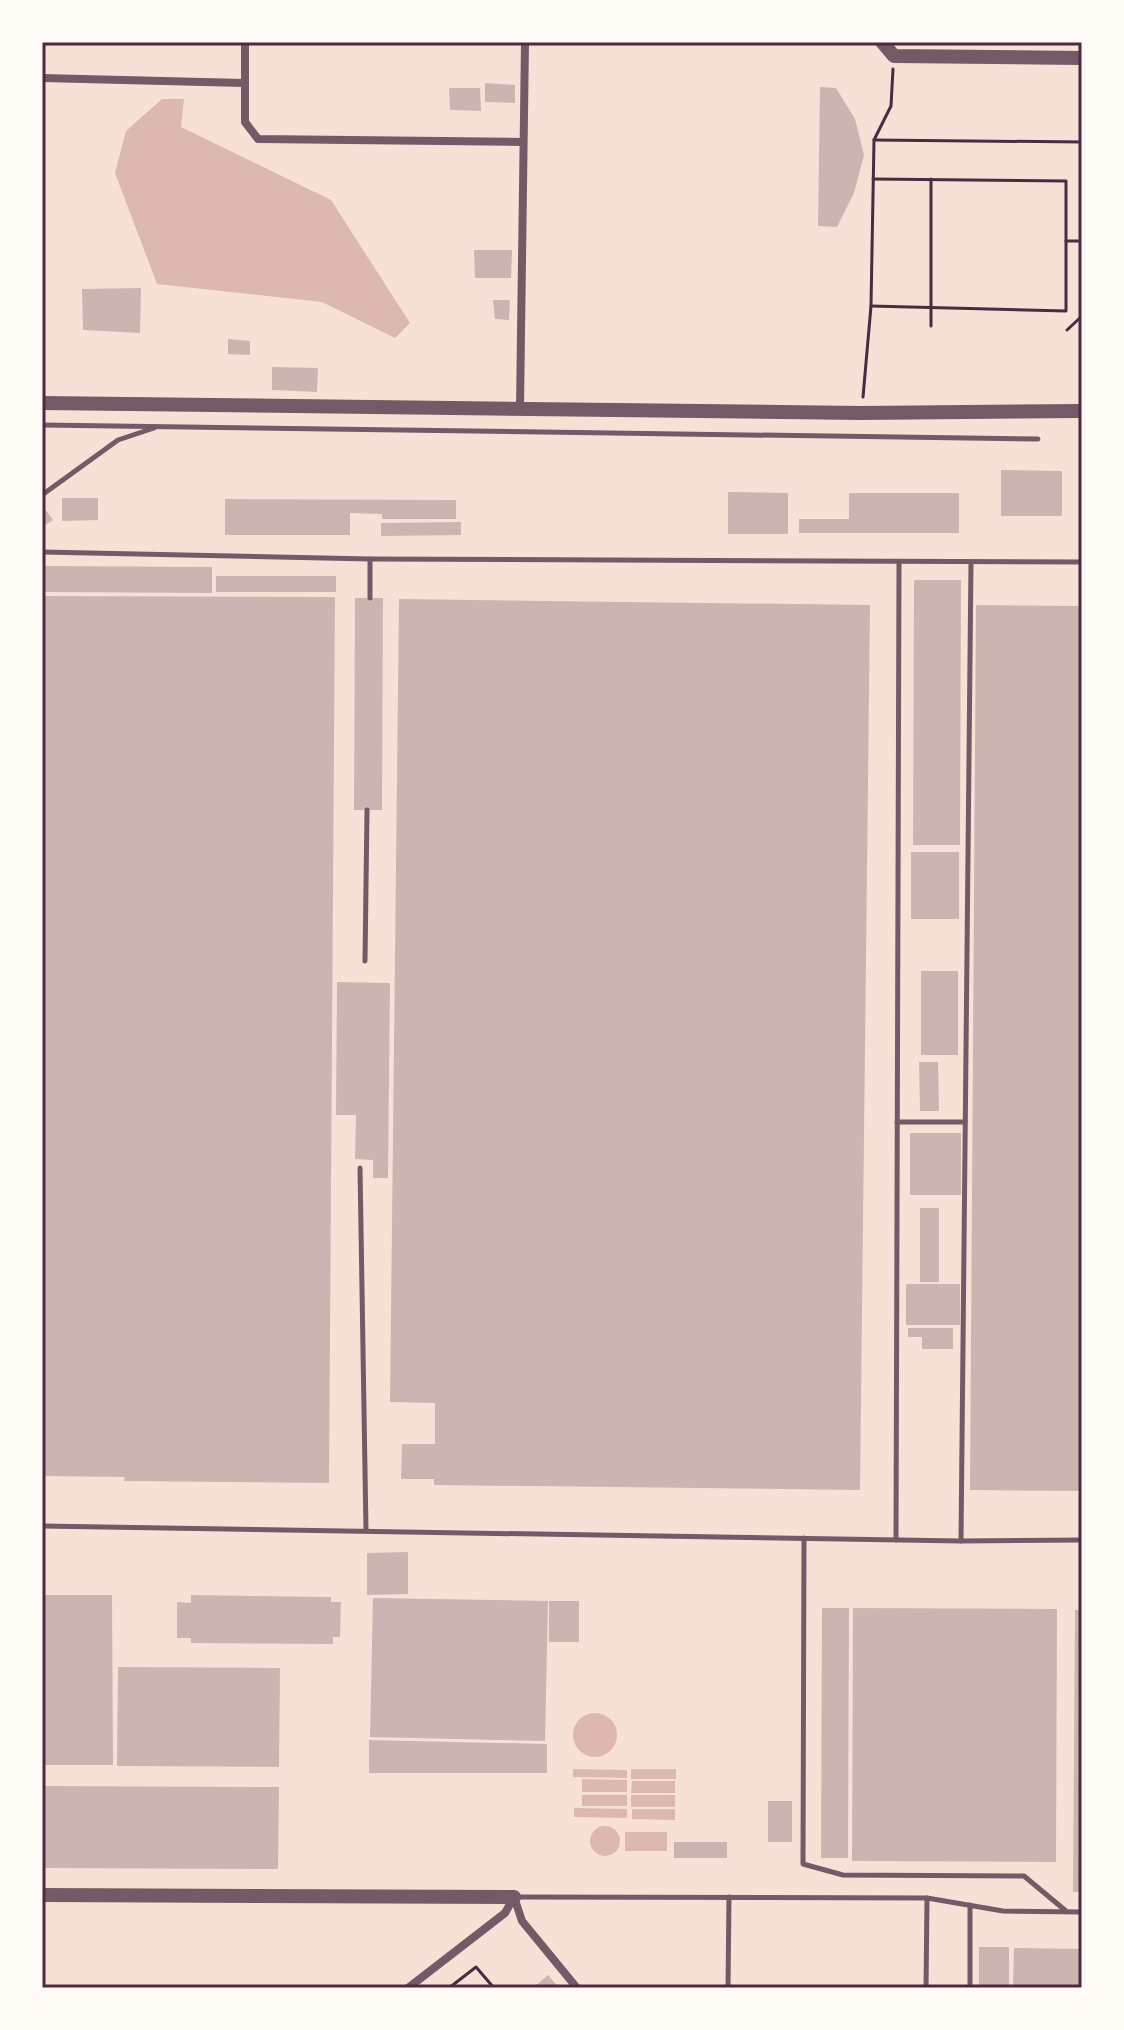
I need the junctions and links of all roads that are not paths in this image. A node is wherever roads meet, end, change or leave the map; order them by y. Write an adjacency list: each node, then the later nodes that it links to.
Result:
1 (245, 42): 6 (street)
2 (525, 42): 7 (street)
3 (882, 42): 4 (street)
4 (1082, 58)
5 (42, 78): 6 (street)
6 (244, 83): 7 (street)
7 (523, 142): 9 (street)
8 (42, 403): 9 (street)
9 (520, 407): 10 (street)
10 (1082, 411)
11 (42, 425): 12 (lane)
12 (159, 426): 13 (lane); 14 (lane)
13 (1038, 439)
14 (42, 495)
15 (42, 552): 16 (lane)
16 (370, 559): 17 (lane); 20 (lane)
17 (899, 562): 18 (lane); 23 (lane)
18 (971, 562): 19 (lane); 24 (lane)
19 (1082, 562)
20 (370, 598)
21 (367, 810): 22 (lane)
22 (365, 961)
23 (897, 1122): 24 (lane); 29 (lane)
24 (965, 1122): 31 (lane)
25 (360, 1168): 27 (lane)
26 (42, 1526): 27 (lane)
27 (366, 1530): 28 (lane)
28 (804, 1538): 29 (lane); 37 (lane)
29 (896, 1540): 31 (lane)
30 (1082, 1540): 31 (lane)
31 (961, 1541)
32 (42, 1895): 33 (street)
33 (514, 1897): 34 (lane); 39 (street); 40 (street)
34 (729, 1897): 35 (lane); 41 (lane)
35 (927, 1898): 36 (lane); 42 (lane)
36 (970, 1905): 37 (lane); 43 (lane)
37 (1066, 1911): 38 (lane)
38 (1082, 1912)
39 (408, 1988)
40 (577, 1988)
41 (728, 1988)
42 (926, 1988)
43 (970, 1988)

